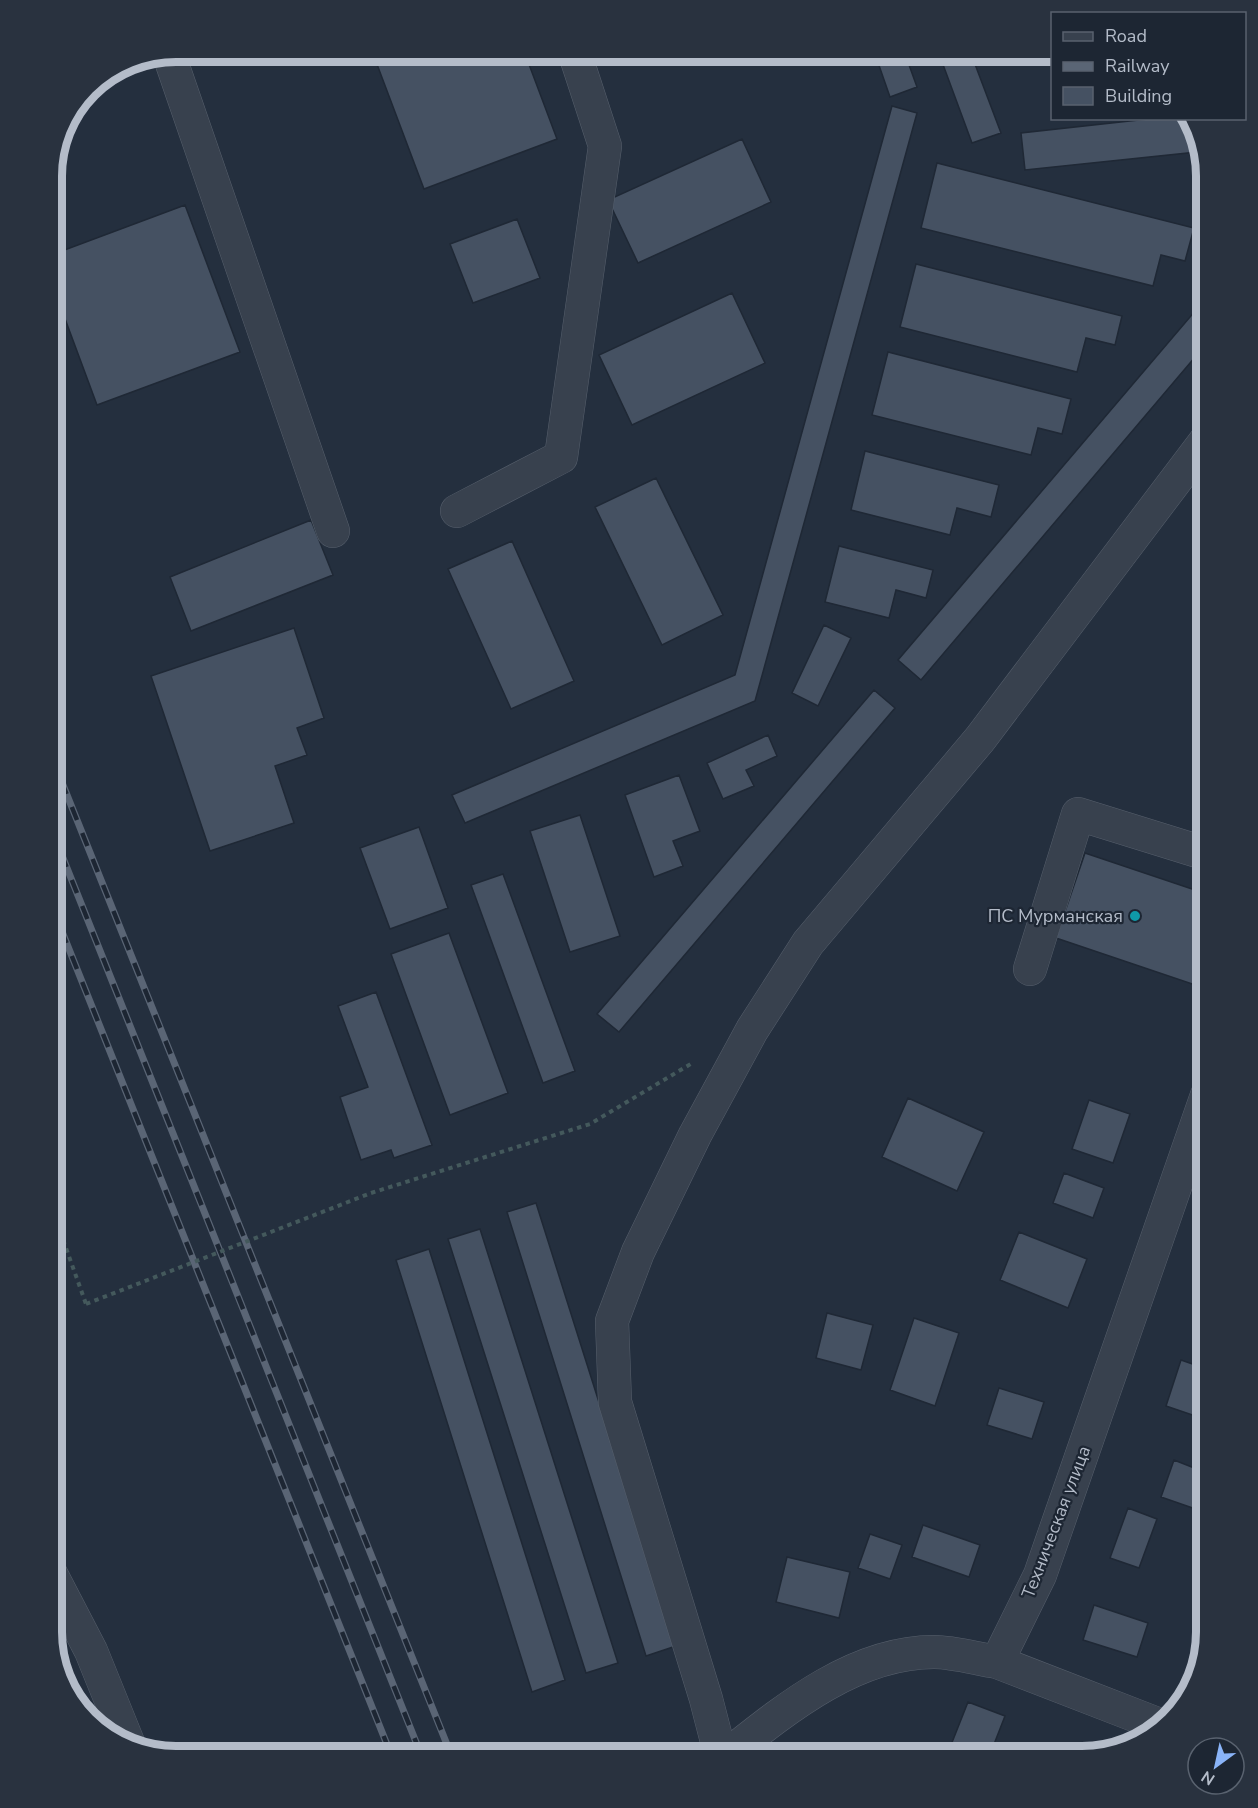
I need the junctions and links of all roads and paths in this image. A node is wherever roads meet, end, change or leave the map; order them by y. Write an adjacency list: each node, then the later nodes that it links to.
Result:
1 (171, 62): 5 (street)
2 (578, 62): 4 (street)
3 (1196, 454): 15 (street)
4 (457, 511)
5 (333, 531)
6 (1196, 851): 7 (street)
7 (1030, 969)
8 (1196, 1127): 12 (street, Техническая улица)
9 (472, 1161): 10 (path, bridge)
10 (62, 1237)
11 (62, 1595): 14 (street)
12 (997, 1662): 13 (street); 16 (street)
13 (1153, 1722)
14 (125, 1734)
15 (720, 1746)
16 (737, 1746)

